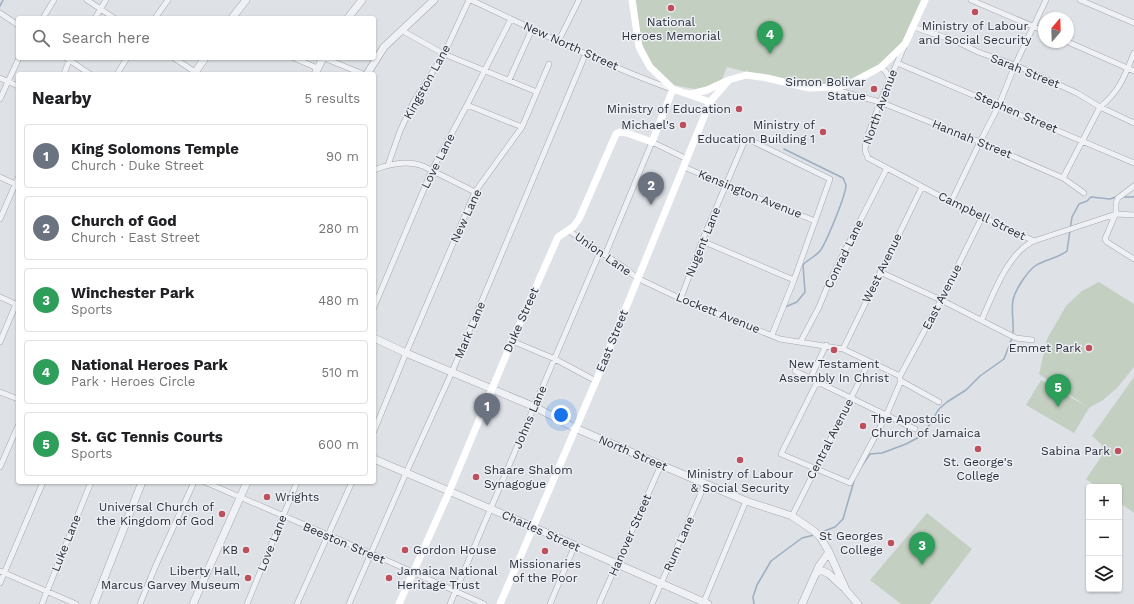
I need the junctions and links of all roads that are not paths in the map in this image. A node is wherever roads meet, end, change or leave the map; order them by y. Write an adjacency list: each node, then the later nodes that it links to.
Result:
1 (54, 0): 17 (street)
2 (87, 0): 15 (street)
3 (106, 0): 15 (street)
4 (168, 0): 20 (street)
5 (246, 0): 21 (street)
6 (362, 0): 22 (street)
7 (434, 0): 30 (street)
8 (470, 0): 23 (street, New North Street); 36 (street, Kingston Lane)
9 (579, 0): 31 (street)
10 (632, 0): 71 (main road)
11 (925, 0): 26 (main road)
12 (971, 0): 27 (street)
13 (1046, 0): 27 (street)
14 (1080, 0): 24 (street)
15 (100, 9): 18 (street); 19 (street)
16 (0, 13): 25 (street)
17 (44, 16)
18 (96, 16)
19 (111, 16)
20 (156, 16)
21 (234, 16)
22 (350, 16)
23 (511, 19): 28 (street, New North Street); 53 (street, Love Lane)
24 (1134, 23)
25 (16, 24)
26 (913, 26): 32 (main road); 50 (street, Sarah Street)
27 (1034, 27): 29 (street); 50 (street)
28 (532, 29): 31 (street, New North Street); 64 (street)
29 (1038, 29)
30 (402, 30): 36 (street); 37 (street)
31 (558, 42): 34 (street, New North Street)
32 (905, 44): 48 (street, North Avenue); 51 (main road)
33 (1074, 45): 52 (street)
34 (586, 53): 71 (street, New North Street); 135 (street, Mark Lane)
35 (1134, 53): 52 (street)
36 (444, 54): 53 (street); 88 (street, Kingston Lane)
37 (376, 59)
38 (18, 60): 66 (street)
39 (68, 60): 56 (street)
40 (71, 60): 57 (street)
41 (126, 60): 58 (street)
42 (177, 60): 59 (street)
43 (204, 60): 60 (street)
44 (297, 60): 54 (street)
45 (323, 60): 54 (street)
46 (329, 60): 61 (street)
47 (375, 60): 62 (street)
48 (897, 63): 65 (street, North Avenue); 79 (street, Stephen Street)
49 (549, 64): 72 (street, New Lane)
50 (1015, 64): 79 (street); 80 (street, Sarah Street)
51 (880, 68): 65 (street); 68 (main road)
52 (1128, 68): 55 (street); 80 (street)
53 (484, 70): 64 (street); 78 (street, Love Lane)
54 (316, 71)
55 (1134, 71)
56 (64, 72)
57 (87, 72)
58 (118, 72)
59 (194, 72)
60 (196, 72)
61 (358, 72)
62 (367, 72)
63 (0, 78): 66 (street)
64 (508, 80): 72 (street)
65 (890, 80): 77 (street, North Avenue)
66 (8, 81): 69 (street); 75 (street)
67 (727, 81): 70 (main road); 73 (main road); 76 (main road, East Street)
68 (849, 84): 70 (main road); 74 (street)
69 (16, 85)
70 (828, 88): 74 (street, Hannah Street)
71 (673, 89): 73 (main road); 84 (main road)
72 (537, 92): 82 (street, New Lane)
73 (684, 93): 76 (main road)
74 (851, 94): 77 (street, Hannah Street)
75 (0, 99)
76 (710, 102): 86 (main road, East Street)
77 (880, 102): 85 (street, Hannah Street); 90 (street, North Avenue)
78 (467, 105): 82 (street); 92 (street, Love Lane)
79 (999, 105): 83 (street, Stephen Street); 85 (street)
80 (1100, 106): 81 (street, Sarah Street); 83 (street)
81 (1134, 123)
82 (522, 127): 99 (street, New Lane)
83 (1083, 140): 87 (street, Stephen Street); 94 (street)
84 (652, 142): 86 (street); 107 (main road, Duke Street); 111 (street)
85 (980, 142): 94 (street, Hannah Street); 101 (street)
86 (688, 159): 89 (main road, East Street)
87 (1134, 163)
88 (388, 165): 91 (street); 92 (street)
89 (684, 167): 96 (street, Kensington Avenue); 114 (main road, East Street)
90 (887, 168): 98 (street, North Avenue); 127 (street, Conrad Lane)
91 (376, 169)
92 (432, 170): 99 (street); 119 (street, Love Lane)
93 (0, 177): 95 (street)
94 (1063, 178): 100 (street, Hannah Street)
95 (15, 184): 105 (street)
96 (726, 185): 106 (street, Kensington Avenue); 106 (street, Nugent Lane); 108 (street, Nugent Lane)
97 (1134, 186): 102 (street)
98 (922, 187): 101 (street, Campbell Street); 113 (street, West Avenue)
99 (475, 192): 131 (street, New Lane)
100 (1084, 193)
101 (951, 202): 104 (street, Campbell Street)
102 (1116, 214): 103 (street, Campbell Street); 109 (street, Campbell Street); 112 (street)
103 (1134, 215)
104 (982, 217): 109 (street, Campbell Street); 118 (street, East Avenue)
105 (0, 219)
106 (815, 220): 115 (street, Kensington Avenue)
107 (569, 231): 110 (street, Union Lane); 126 (main road, Duke Street)
108 (702, 241): 115 (street); 117 (street, Nugent Lane)
109 (1034, 241): 122 (street)
110 (600, 252): 111 (street, Union Lane); 132 (street, Johns Lane)
111 (605, 255): 114 (street, Union Lane)
112 (1134, 259)
113 (880, 272): 118 (street); 130 (street, West Avenue)
114 (637, 278): 117 (street, Lockett Avenue); 138 (main road, East Street)
115 (794, 280): 123 (street, Kensington Avenue)
116 (0, 297): 120 (street)
117 (681, 298): 123 (street, Lockett Avenue)
118 (941, 300): 122 (street); 137 (street, East Avenue)
119 (376, 302)
120 (16, 304)
121 (16, 306): 128 (street)
122 (982, 320): 125 (street)
123 (772, 335): 127 (street, Lockett Avenue)
124 (376, 339): 131 (street, North Street)
125 (1032, 340)
126 (512, 341): 132 (street); 140 (main road, Duke Street)
127 (801, 341): 129 (street, Lockett Avenue)
128 (0, 342)
129 (826, 345): 130 (street, Lockett Avenue); 136 (street)
130 (843, 349): 133 (street, Lockett Avenue)
131 (406, 353): 135 (street, North Street); 147 (street, New Lane)
132 (554, 359): 138 (street); 145 (street, Johns Lane)
133 (869, 362): 137 (street, Lockett Avenue); 143 (street, Central Avenue)
134 (795, 371): 136 (street)
135 (452, 372): 140 (street, North Street); 155 (street, Mark Lane)
136 (810, 379): 139 (street)
137 (900, 379): 144 (street, Lockett Avenue); 146 (street, East Avenue)
138 (596, 381): 148 (main road, East Street)
139 (817, 382): 143 (street); 154 (street)
140 (492, 388): 145 (street, North Street); 165 (main road, Duke Street)
141 (0, 392): 142 (street)
142 (16, 398)
143 (851, 398): 146 (street); 154 (street, Central Avenue)
144 (939, 402)
145 (535, 407): 148 (street, North Street); 168 (street, Johns Lane)
146 (886, 416): 149 (street); 154 (street, East Avenue)
147 (376, 426)
148 (575, 428): 152 (street, North Street); 171 (main road, East Street)
149 (915, 430)
150 (16, 431): 153 (street)
151 (376, 460): 155 (street, Charles Street)
152 (661, 465): 164 (street, North Street); 176 (street, Hanover Street)
153 (0, 467)
154 (816, 469): 170 (street, Central Avenue)
155 (406, 473): 165 (street, Charles Street); 175 (street, Mark Lane)
156 (42, 484): 177 (street)
157 (90, 484): 183 (street, Luke Lane)
158 (141, 484): 188 (street)
159 (193, 484): 189 (street)
160 (208, 484): 166 (street, Beeston Street)
161 (246, 484): 166 (street)
162 (296, 484): 169 (street, Love Lane)
163 (351, 484): 172 (street)
164 (705, 484): 167 (street, North Street); 181 (street, Rum Lane)
165 (449, 492): 168 (street, Charles Street); 178 (main road, Duke Street)
166 (240, 498): 169 (street, Beeston Street); 190 (street)
167 (746, 501): 170 (street, North Street); 185 (street)
168 (491, 509): 171 (street, Charles Street); 184 (street, Johns Lane)
169 (282, 516): 172 (street, Beeston Street); 191 (street, Love Lane)
170 (792, 516): 174 (street, North Street)
171 (533, 527): 173 (street, Charles Street); 197 (main road, East Street)
172 (327, 535): 175 (street, Beeston Street); 192 (street)
173 (575, 546): 176 (street, Charles Street); 198 (street)
174 (829, 552): 179 (street); 182 (street, North Street)
175 (370, 553): 178 (street, Beeston Street); 193 (street, Mark Lane)
176 (617, 564): 181 (street, Charles Street); 199 (street, Hanover Street)
177 (2, 572): 180 (street); 183 (street)
178 (412, 572): 184 (street, Beeston Street); 194 (main road, Duke Street)
179 (816, 573): 182 (street); 201 (street)
180 (0, 583)
181 (661, 584): 185 (street, Charles Street); 200 (street, Rum Lane)
182 (846, 590): 202 (street, North Street)
183 (47, 591): 186 (street, Luke Lane); 187 (street)
184 (455, 592): 195 (street, Johns Lane); 196 (street, Beeston Street)
185 (705, 603)
186 (42, 604)
187 (76, 604)
188 (94, 604)
189 (140, 604)
190 (194, 604)
191 (247, 604)
192 (297, 604)
193 (349, 604)
194 (399, 604)
195 (450, 604)
196 (484, 604)
197 (500, 604)
198 (550, 604)
199 (599, 604)
200 (652, 604)
201 (802, 604)
202 (858, 604)

